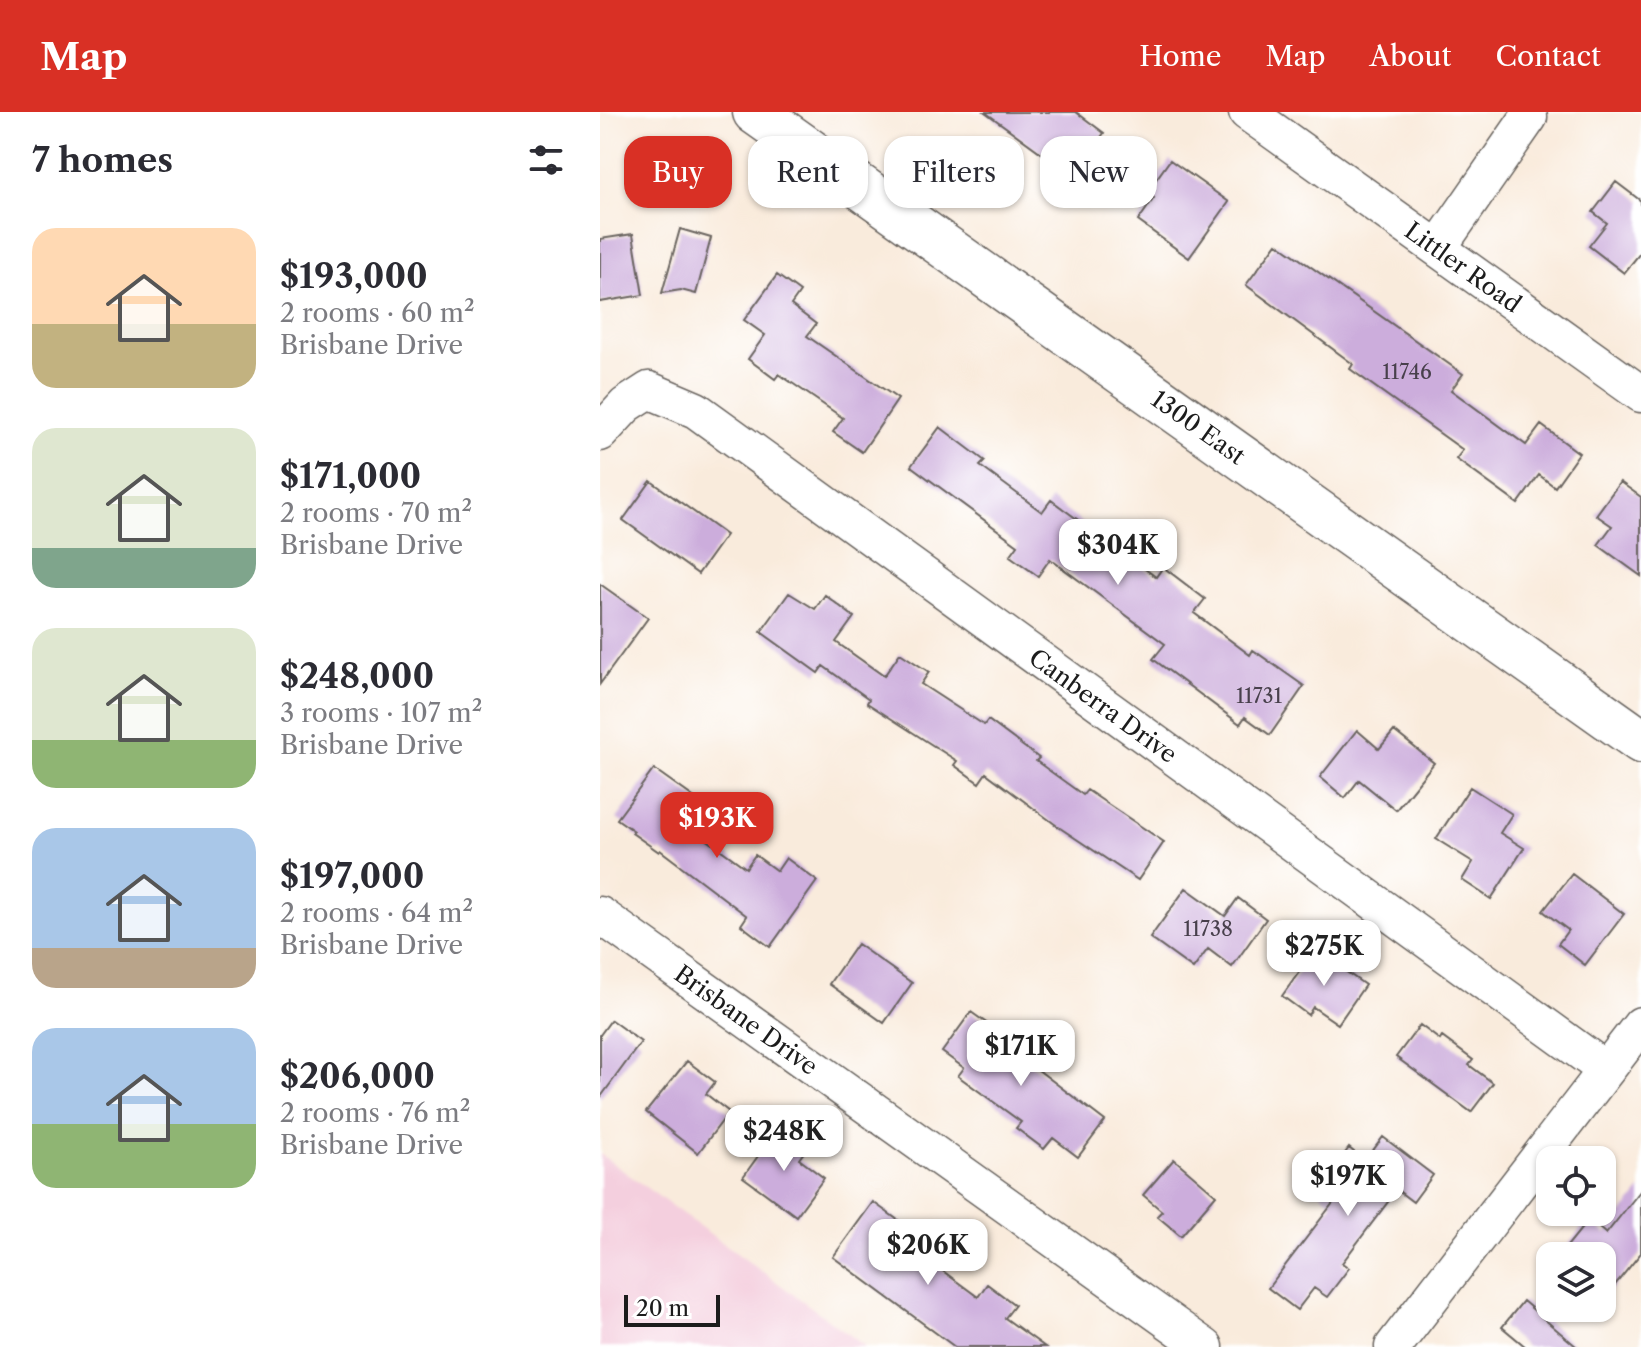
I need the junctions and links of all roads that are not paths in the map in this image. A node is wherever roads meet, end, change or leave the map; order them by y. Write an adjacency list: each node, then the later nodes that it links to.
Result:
1 (755, 112): 7 (main road, 1300 East)
2 (1247, 112): 4 (street, Littler Road)
3 (1529, 117): 4 (street)
4 (1438, 248): 5 (street, Littler Road)
5 (1641, 394)
6 (600, 433): 10 (street, Canberra Drive)
7 (1641, 741)
8 (600, 915): 11 (street, Brisbane Drive)
9 (1641, 1025): 10 (street)
10 (1606, 1070): 12 (street)
11 (1205, 1347)
12 (1393, 1347)

